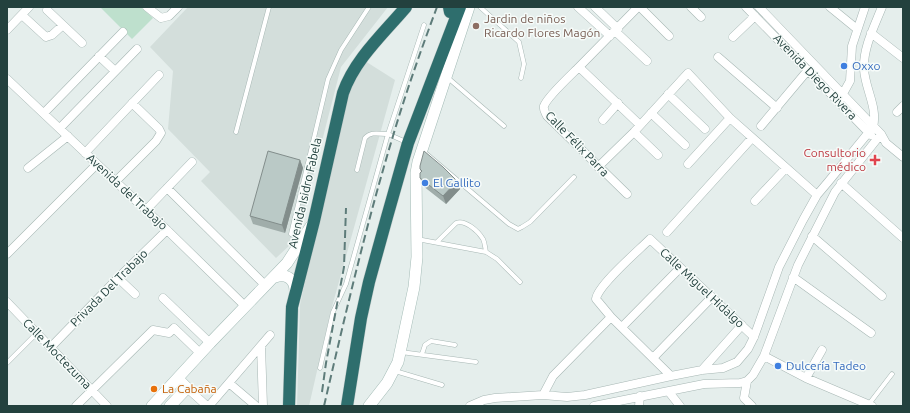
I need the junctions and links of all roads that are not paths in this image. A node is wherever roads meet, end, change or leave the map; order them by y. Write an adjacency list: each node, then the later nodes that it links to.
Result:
1 (29, 7): 20 (street)
2 (147, 7): 3 (street)
3 (178, 7)
4 (269, 7): 61 (lane)
5 (369, 7): 91 (lane)
6 (406, 7): 88 (highway, Avenida Isidro Fabela)
7 (469, 7): 43 (main road)
8 (480, 7): 44 (lane)
9 (578, 7): 28 (street)
10 (595, 7): 28 (street)
11 (639, 7): 28 (street); 30 (street)
12 (691, 7): 22 (street)
13 (746, 7): 21 (street, Avenida Diego Rivera)
14 (759, 7): 33 (street, Avenida Diego Rivera)
15 (830, 7): 26 (street)
16 (865, 7): 26 (street)
17 (882, 7): 29 (street)
18 (453, 8): 67 (highway)
19 (47, 10): 23 (street)
20 (22, 15): 23 (street); 25 (street)
21 (755, 16): 31 (street); 33 (street, Avenida Diego Rivera)
22 (701, 17)
23 (63, 25): 32 (street)
24 (424, 25): 63 (lane)
25 (7, 30)
26 (857, 30): 47 (street)
27 (123, 32): 35 (street)
28 (614, 32): 38 (street); 39 (street)
29 (871, 33): 37 (street); 60 (street)
30 (669, 36)
31 (733, 37)
32 (82, 43)
33 (792, 47): 40 (street, Avenida Diego Rivera); 47 (street, Avenida Diego Rivera)
34 (137, 49): 41 (street)
35 (99, 56): 41 (street); 51 (street)
36 (718, 57): 50 (street)
37 (903, 58)
38 (647, 62)
39 (579, 67): 49 (street); 76 (street, Calle Félix Parra)
40 (808, 70): 47 (street, Avenida Diego Rivera); 50 (street)
41 (115, 71): 58 (street)
42 (159, 75): 48 (street)
43 (446, 76): 56 (lane); 69 (main road)
44 (521, 78)
45 (7, 80): 51 (street, Avenida del Trabajo)
46 (668, 94): 52 (street); 53 (street); 59 (street)
47 (840, 98): 60 (street, Avenida Diego Rivera)
48 (132, 103): 70 (street); 81 (street)
49 (618, 103): 54 (street); 55 (street)
50 (777, 108): 57 (street)
51 (44, 113): 58 (street, Avenida del Trabajo)
52 (651, 113): 55 (street); 68 (street)
53 (730, 118): 66 (street); 75 (street)
54 (603, 120)
55 (640, 125): 62 (street)
56 (504, 126)
57 (761, 126)
58 (60, 128): 64 (street, Avenida del Trabajo)
59 (705, 129)
60 (870, 130): 65 (street, Avenida Diego Rivera); 85 (street)
61 (236, 132)
62 (634, 132): 71 (street); 76 (street)
63 (388, 134): 67 (lane); 79 (lane); 130 (lane)
64 (68, 136): 70 (street, Avenida del Trabajo); 77 (street)
65 (878, 137): 72 (street, Avenida Diego Rivera); 82 (street)
66 (752, 138): 78 (street); 90 (street)
67 (408, 143): 137 (highway)
68 (685, 145)
69 (422, 150): 80 (lane); 94 (main road)
70 (85, 153): 74 (street, Avenida del Trabajo)
71 (658, 155)
72 (903, 157)
73 (192, 162): 83 (street)
74 (97, 164): 81 (street, Avenida del Trabajo); 97 (street)
75 (688, 164)
76 (598, 166): 84 (street, Calle Félix Parra)
77 (28, 168)
78 (786, 168): 85 (street); 86 (street)
79 (357, 170)
80 (574, 177)
81 (116, 181): 87 (street, Avenida del Trabajo)
82 (841, 183): 92 (street); 93 (street)
83 (167, 188): 87 (street); 103 (street)
84 (627, 194)
85 (818, 195): 117 (street)
86 (755, 201)
87 (146, 210): 89 (street, Avenida del Trabajo)
88 (314, 221): 99 (main road); 104 (highway, Avenida Isidro Fabela)
89 (167, 230): 101 (street, Privada Del Trabajo); 110 (street, Avenida del Trabajo)
90 (667, 232)
91 (291, 234)
92 (812, 236): 100 (street); 106 (street)
93 (903, 238)
94 (417, 239): 95 (lane); 123 (main road)
95 (437, 242): 96 (lane); 96 (lane)
96 (486, 252): 102 (lane)
97 (7, 254)
98 (680, 268): 107 (street, Calle Miguel Hidalgo); 111 (street, Calle Miguel Hidalgo); 113 (street)
99 (275, 277): 103 (main road); 104 (main road)
100 (793, 277): 115 (street); 126 (street)
101 (118, 278): 105 (street); 121 (street, Privada Del Trabajo)
102 (520, 282)
103 (266, 286): 110 (main road)
104 (295, 291): 154 (highway, Avenida Isidro Fabela)
105 (135, 294)
106 (882, 296)
107 (712, 297): 112 (street, Calle Miguel Hidalgo); 127 (street)
108 (163, 298): 118 (street)
109 (7, 302): 114 (street, Calle Moctezuma)
110 (245, 306): 118 (main road)
111 (611, 317): 113 (street); 144 (street)
112 (742, 325): 117 (street, Calle Miguel Hidalgo); 131 (street)
113 (622, 327): 127 (street)
114 (37, 333): 121 (street, Calle Moctezuma); 129 (lane)
115 (871, 333)
116 (270, 335): 120 (street)
117 (754, 337): 131 (street)
118 (210, 343): 124 (main road)
119 (456, 345): 125 (lane)
120 (261, 346): 139 (street); 153 (street)
121 (51, 347): 142 (street, Calle Moctezuma)
122 (822, 350): 135 (street)
123 (401, 352): 125 (lane); 132 (main road)
124 (200, 353): 136 (main road); 142 (street)
125 (422, 354): 128 (lane)
126 (764, 356): 135 (street); 138 (street)
127 (653, 358): 134 (street)
128 (476, 362)
129 (7, 363)
130 (320, 368)
131 (702, 370): 134 (street)
132 (394, 371): 140 (lane); 157 (main road)
133 (892, 374): 146 (lane)
134 (671, 376): 144 (street)
135 (806, 378): 146 (street)
136 (178, 379): 141 (main road); 149 (main road)
137 (352, 380): 155 (highway); 156 (highway)
138 (747, 381): 143 (street); 162 (street)
139 (229, 383): 151 (street); 152 (street)
140 (442, 385)
141 (187, 388): 150 (main road); 151 (street)
142 (92, 390): 147 (street); 148 (street, Calle Moctezuma)
143 (668, 392): 145 (street); 161 (street)
144 (543, 395): 158 (street)
145 (640, 396): 159 (street); 160 (street)
146 (870, 405)
147 (76, 406)
148 (107, 406)
149 (152, 406)
150 (170, 406)
151 (208, 406)
152 (256, 406)
153 (262, 406)
154 (289, 406)
155 (347, 406)
156 (353, 406)
157 (369, 406)
158 (470, 406)
159 (594, 406)
160 (639, 406)
161 (680, 406)
162 (752, 406)

